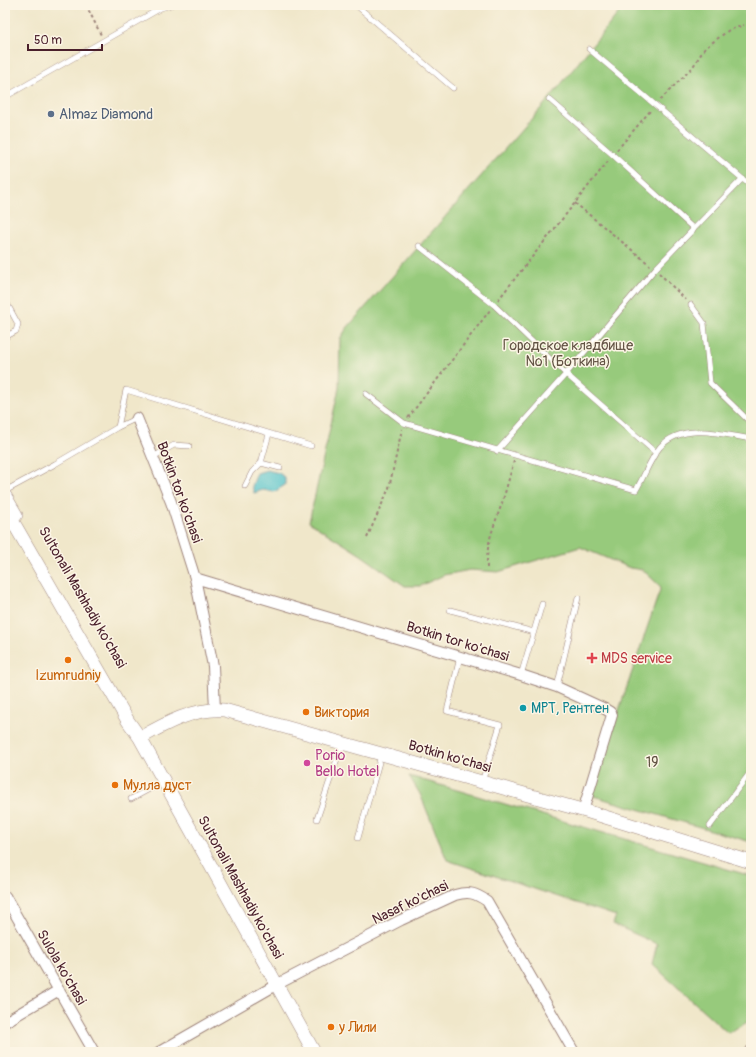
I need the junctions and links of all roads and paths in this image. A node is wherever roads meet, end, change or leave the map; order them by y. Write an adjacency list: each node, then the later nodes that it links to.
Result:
1 (86, 5): 5 (path)
2 (171, 5): 5 (lane)
3 (356, 5): 7 (lane)
4 (744, 25): 10 (path)
5 (103, 40): 8 (lane)
6 (590, 49): 10 (lane)
7 (453, 88)
8 (5, 97)
9 (549, 99): 11 (lane)
10 (655, 105): 11 (path); 12 (lane)
11 (613, 155): 15 (path); 16 (lane)
12 (742, 179): 13 (lane); 14 (lane); 16 (lane)
13 (751, 182)
14 (751, 186)
15 (575, 203): 18 (path); 21 (path)
16 (694, 229): 18 (lane)
17 (419, 246): 21 (lane)
18 (655, 269): 20 (path); 23 (lane)
19 (5, 300): 22 (lane)
20 (691, 304): 27 (lane)
21 (494, 305): 23 (lane); 26 (path)
22 (5, 337)
23 (566, 374): 33 (lane); 34 (lane)
24 (366, 394): 26 (lane)
25 (137, 418): 28 (lane); 36 (street, Botkin tor ko'chasi)
26 (404, 423): 33 (lane); 43 (path)
27 (751, 423)
28 (118, 427): 29 (lane); 40 (lane)
29 (269, 434): 32 (lane); 37 (lane)
30 (751, 438): 34 (lane)
31 (189, 446): 36 (lane)
32 (311, 446)
33 (497, 451): 35 (lane)
34 (656, 453): 35 (lane)
35 (515, 456): 44 (path)
36 (153, 457): 45 (street, Botkin tor ko'chasi)
37 (262, 463): 38 (lane); 39 (lane)
38 (280, 468)
39 (244, 486)
40 (5, 491)
41 (5, 496): 54 (street, Sultonali Mashhadiy ko'chasi)
42 (5, 508): 54 (street, Sultonali Mashhadiy ko'chasi)
43 (368, 538)
44 (487, 568)
45 (195, 578): 50 (street, Botkin tor ko'chasi); 53 (street, Botkin tor ko'chasi)
46 (578, 598): 52 (lane)
47 (542, 604): 49 (lane)
48 (450, 610): 49 (lane)
49 (534, 632): 51 (lane)
50 (460, 657): 51 (street, Botkin tor ko'chasi); 59 (lane)
51 (521, 675): 52 (street, Botkin tor ko'chasi)
52 (557, 687): 61 (street, Botkin tor ko'chasi)
53 (215, 710): 54 (street, Botkin ko'chasi); 55 (street, Botkin ko'chasi)
54 (140, 738): 58 (street, Sultonali Mashhadiy ko'chasi)
55 (343, 743): 56 (street, Botkin ko'chasi); 62 (lane)
56 (382, 754): 59 (street, Botkin ko'chasi); 64 (lane)
57 (751, 774): 63 (lane)
58 (164, 781): 60 (lane); 67 (street, Sultonali Mashhadiy ko'chasi)
59 (482, 782): 61 (street, Botkin ko'chasi)
60 (132, 799)
61 (583, 811): 65 (street, Botkin ko'chasi)
62 (317, 819)
63 (710, 826)
64 (358, 838)
65 (751, 862)
66 (5, 896): 68 (street, Sulola ko'chasi)
67 (276, 985): 71 (street, Nasaf ko'chasi); 72 (street, Sultonali Mashhadiy ko'chasi); 73 (street, Nasaf ko'chasi)
68 (59, 990): 69 (street); 70 (street, Sulola ko'chasi)
69 (5, 1022)
70 (94, 1052)
71 (159, 1052)
72 (314, 1052)
73 (574, 1052)

